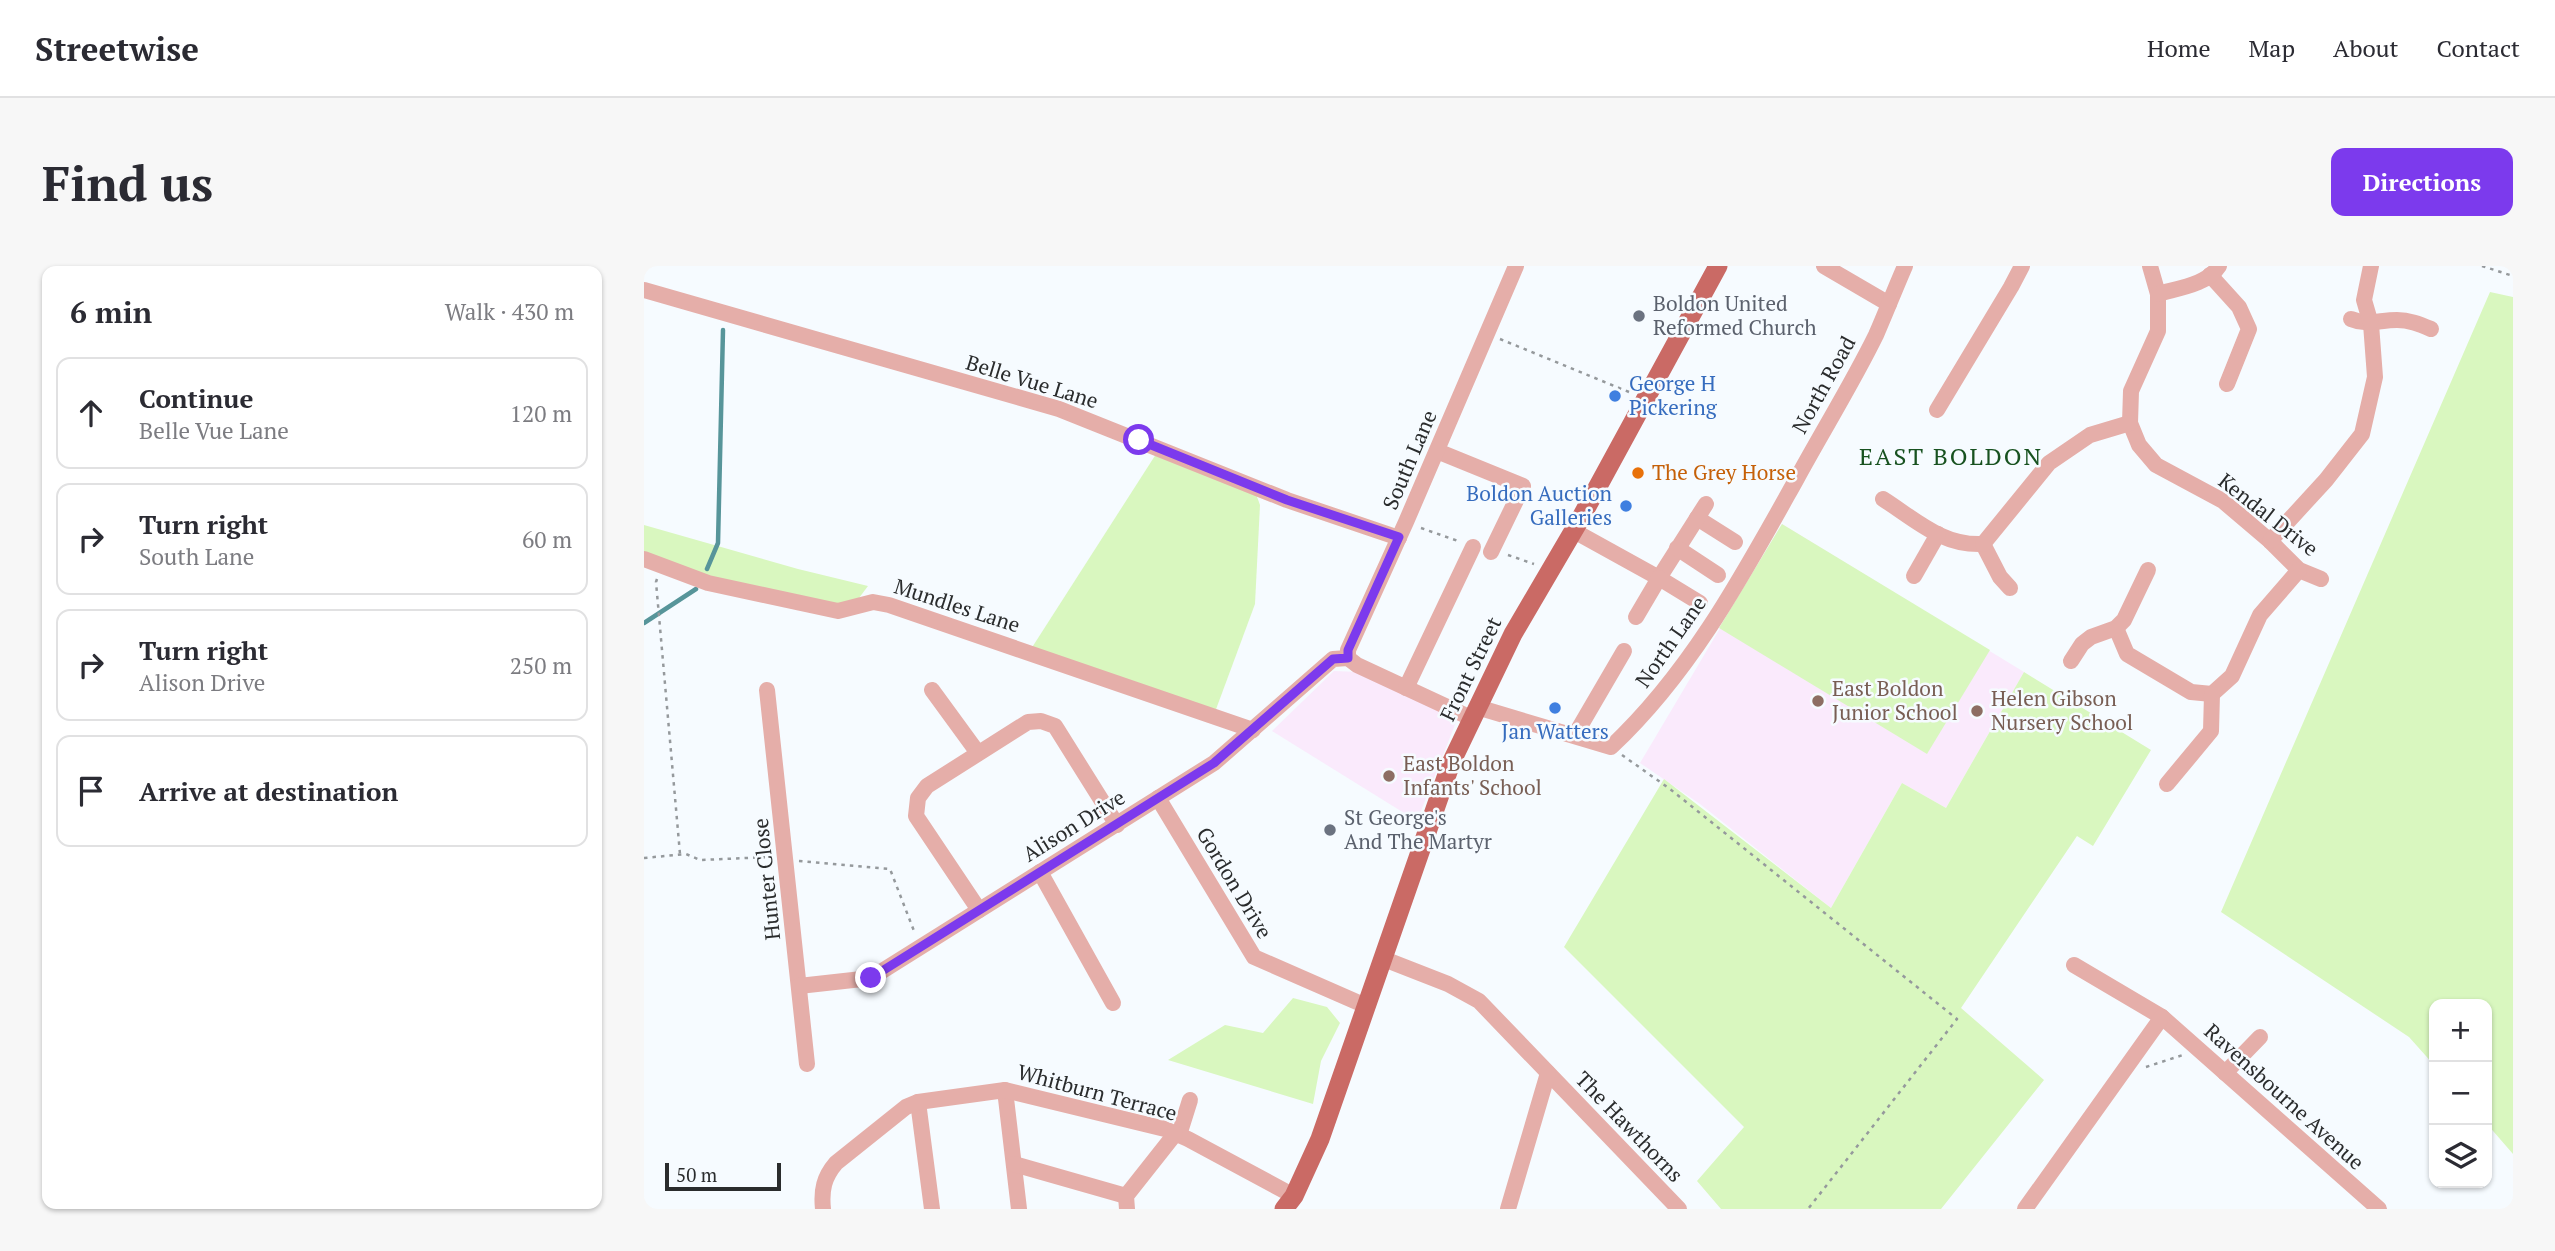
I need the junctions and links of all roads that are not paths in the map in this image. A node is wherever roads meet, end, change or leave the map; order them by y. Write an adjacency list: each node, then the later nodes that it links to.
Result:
1 (1516, 266): 18 (street, South Lane)
2 (1718, 266): 21 (main road, Front Street)
3 (1824, 266): 11 (street)
4 (1905, 266): 11 (street, North Road)
5 (2022, 266): 16 (street)
6 (2150, 266): 10 (street)
7 (2371, 266): 13 (street)
8 (2215, 270): 10 (street); 15 (street)
9 (644, 290): 23 (street, Belle Vue Lane)
10 (2158, 294): 17 (street)
11 (1889, 304): 20 (street, North Road)
12 (2351, 319): 13 (street)
13 (2371, 324): 14 (street); 24 (street)
14 (2431, 329)
15 (2227, 384)
16 (1937, 410)
17 (2130, 423): 24 (street, Kendal Drive); 26 (street)
18 (1437, 451): 23 (street, South Lane); 29 (street)
19 (1883, 499): 22 (street)
20 (1773, 521): 50 (street, North Lane)
21 (1574, 531): 35 (street); 48 (main road, Front Street)
22 (1938, 534): 26 (street); 34 (street)
23 (1399, 537): 42 (street, South Lane)
24 (2270, 541): 32 (street, Kendal Drive)
25 (1735, 542): 28 (street)
26 (1983, 544): 37 (street)
27 (1473, 547): 44 (street)
28 (1677, 548): 33 (street); 35 (street)
29 (1491, 552)
30 (644, 559): 49 (street, Mundles Lane)
31 (2148, 570): 40 (street)
32 (2299, 570): 36 (street, Kendal Drive); 47 (street)
33 (1718, 575)
34 (1914, 576)
35 (1659, 578): 38 (street); 39 (street)
36 (2321, 579)
37 (2010, 587)
38 (1700, 603)
39 (1636, 617)
40 (2116, 628): 43 (street); 47 (street)
41 (1624, 651): 50 (street)
42 (1348, 658): 44 (street); 49 (street, Alison Drive)
43 (2071, 661)
44 (1406, 688): 48 (street)
45 (767, 690): 59 (street, Hunter Close)
46 (932, 690): 51 (street)
47 (2212, 694): 52 (street)
48 (1474, 712): 50 (street); 57 (main road, Front Street)
49 (1253, 730): 53 (street, Alison Drive)
50 (1575, 735)
51 (978, 753): 54 (street); 56 (street)
52 (2167, 784)
53 (1158, 798): 54 (street, Alison Drive); 61 (street, Gordon Drive)
54 (1117, 825): 55 (street, Alison Drive)
55 (1040, 872): 56 (street, Alison Drive); 60 (street)
56 (979, 910): 59 (street, Alison Drive)
57 (1384, 959): 61 (main road, Front Street); 65 (street, The Hawthorns)
58 (2074, 965): 62 (street, Ravensbourne Avenue)
59 (799, 986): 64 (street, Hunter Close)
60 (1113, 1003)
61 (1366, 1006): 73 (main road, Front Street)
62 (2162, 1017): 66 (street, Ravensbourne Avenue); 74 (street)
63 (2260, 1037): 66 (street)
64 (807, 1064)
65 (1548, 1073): 78 (street, The Hawthorns); 79 (street, The Hawthorns)
66 (2225, 1073): 80 (street, Ravensbourne Avenue)
67 (1005, 1090): 69 (street, Whitburn Terrace); 70 (street, Whitburn Terrace); 71 (street)
68 (1190, 1100): 70 (street)
69 (918, 1102): 75 (street); 76 (street)
70 (1177, 1135): 72 (street); 73 (street, Whitburn Terrace)
71 (1014, 1164): 72 (street); 77 (street)
72 (1127, 1202)
73 (1293, 1205)
74 (2032, 1207)
75 (823, 1209)
76 (932, 1209)
77 (1019, 1209)
78 (1508, 1209)
79 (1679, 1209)
80 (2379, 1209)

